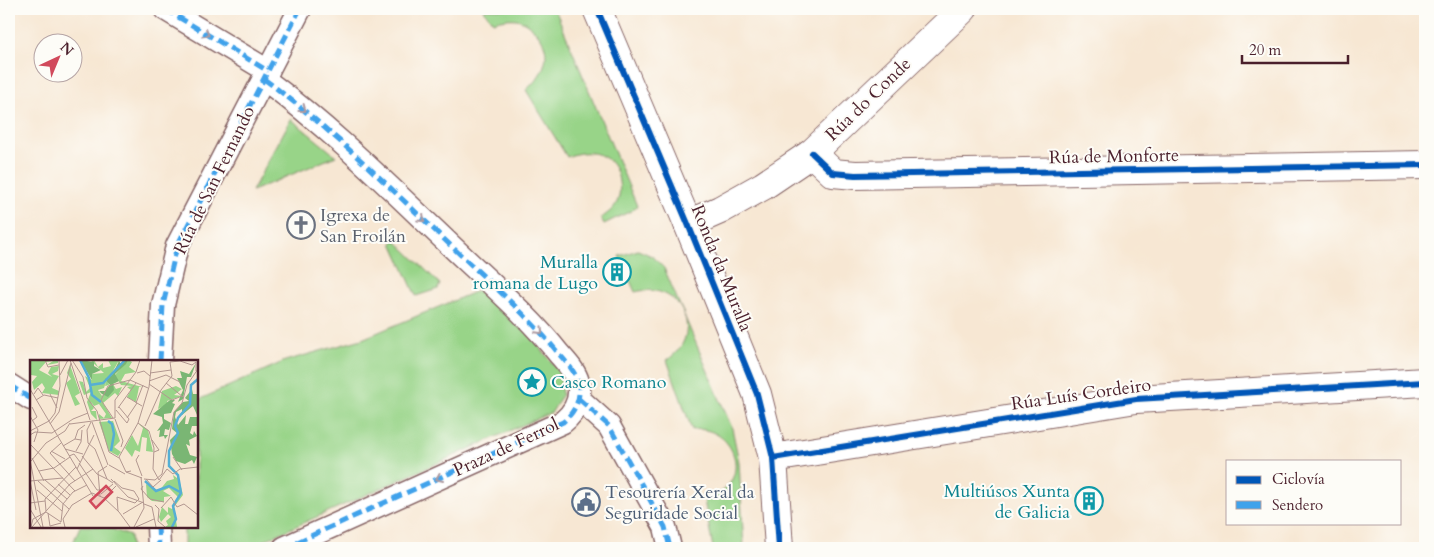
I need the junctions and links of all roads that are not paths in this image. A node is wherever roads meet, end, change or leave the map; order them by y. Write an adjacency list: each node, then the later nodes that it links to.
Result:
1 (164, 9): 5 (street, one-way to 5)
2 (300, 9): 5 (street, Rúa de San Fernando)
3 (597, 9): 8 (street, Ronda da Muralla)
4 (963, 9): 6 (street, Rúa do Conde)
5 (266, 75): 9 (street, Rúa de San Fernando); 13 (street, one-way to 13)
6 (812, 153): 7 (street, Rúa de Monforte); 8 (street, Rúa do Conde)
7 (1425, 165)
8 (688, 224): 14 (street, Ronda da Muralla)
9 (160, 360)
10 (1425, 382): 14 (street, Rúa Luís Cordeiro)
11 (9, 385): 12 (street)
12 (30, 398)
13 (579, 399): 17 (street, Praza de Ferrol, one-way to 17); 18 (street)
14 (773, 458): 19 (street, Ronda da Muralla)
15 (158, 527): 16 (street)
16 (159, 548)
17 (284, 548)
18 (670, 548)
19 (779, 548)

